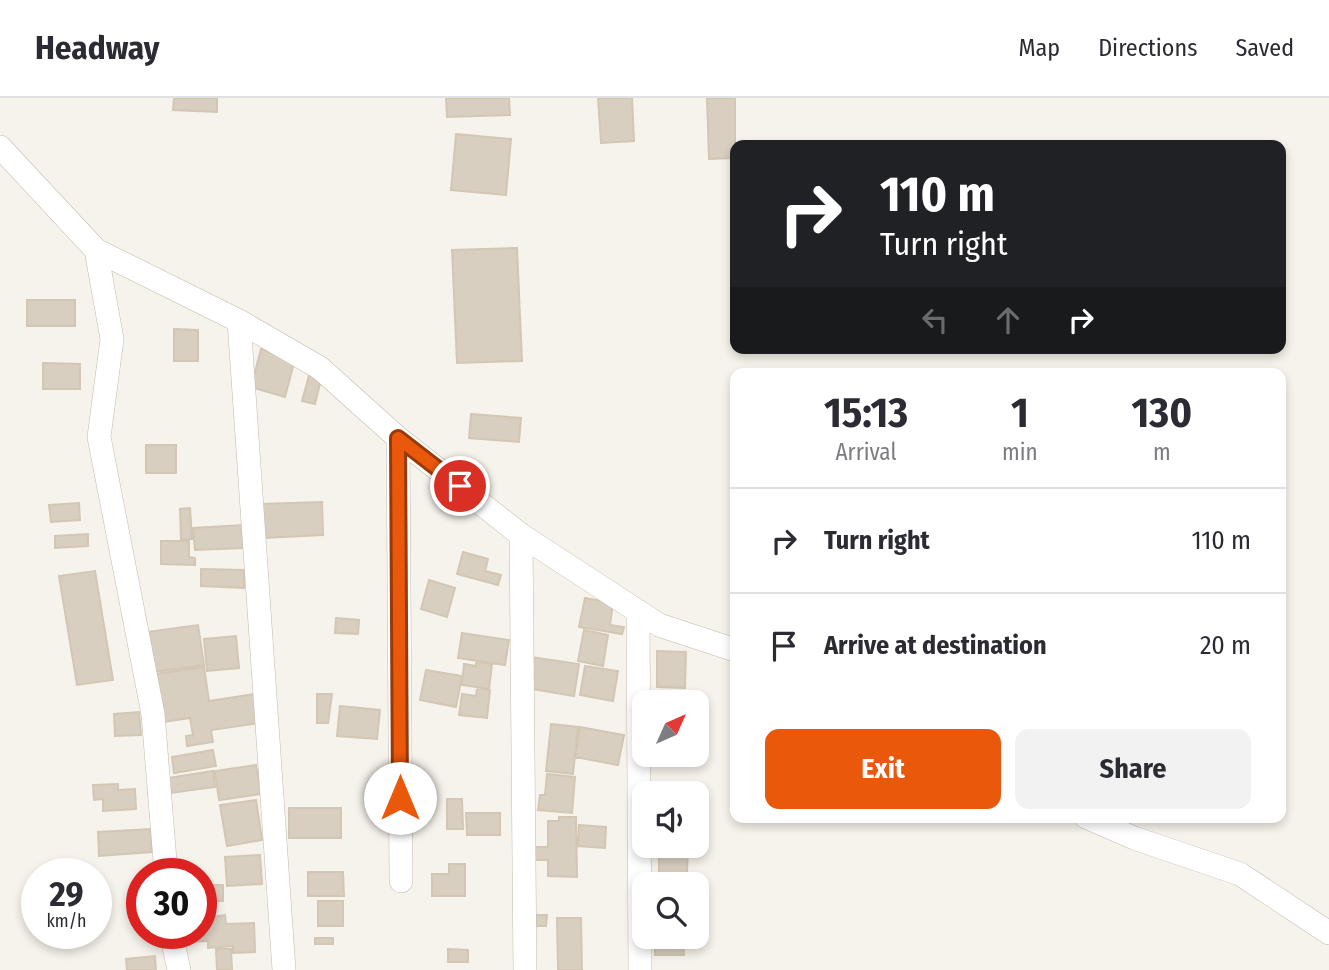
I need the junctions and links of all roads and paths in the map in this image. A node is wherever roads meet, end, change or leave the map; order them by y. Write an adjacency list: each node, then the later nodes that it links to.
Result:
1 (0, 147): 2 (street)
2 (96, 250): 3 (street); 9 (street)
3 (239, 321): 4 (street); 14 (street)
4 (398, 438): 5 (street); 10 (street)
5 (521, 535): 6 (street); 15 (street)
6 (638, 611): 7 (street); 16 (street)
7 (730, 648)
8 (1100, 823): 11 (street)
9 (165, 858)
10 (401, 881)
11 (1329, 933)
12 (174, 949): 13 (street)
13 (179, 970)
14 (284, 970)
15 (525, 970)
16 (640, 970)

